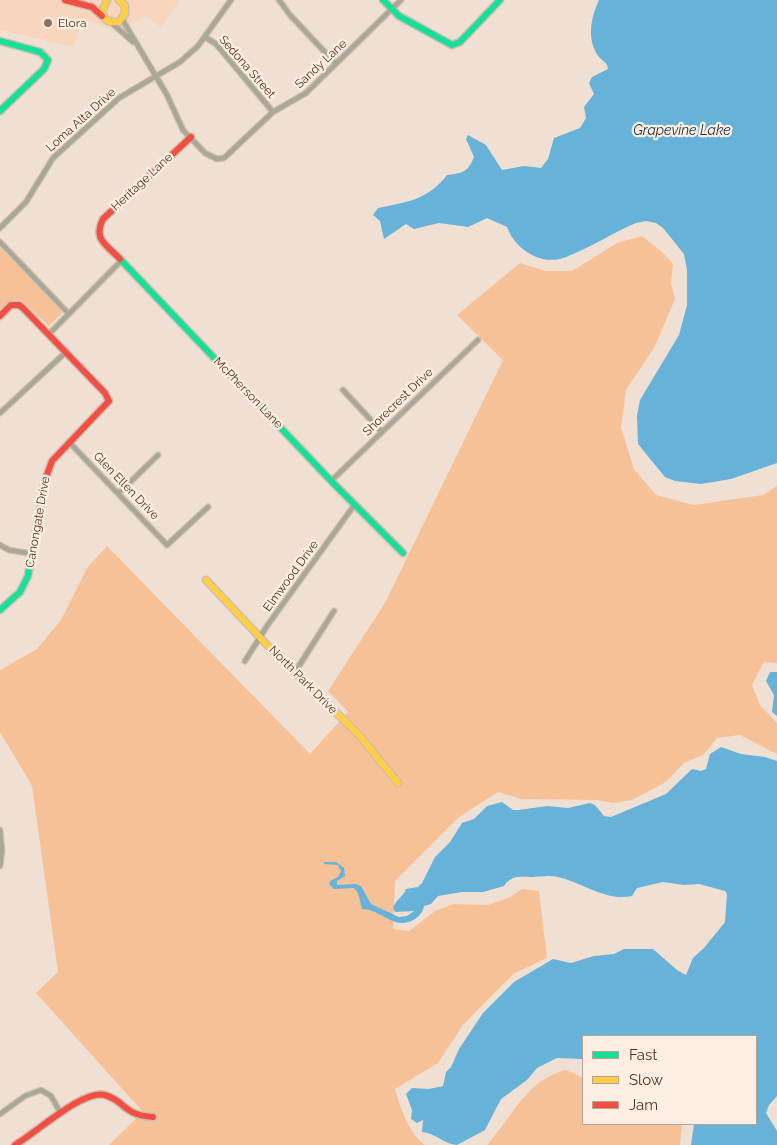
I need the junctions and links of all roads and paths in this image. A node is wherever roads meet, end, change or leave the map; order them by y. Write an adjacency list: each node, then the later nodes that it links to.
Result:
1 (66, 0): 11 (street)
2 (107, 0): 11 (street)
3 (119, 0): 9 (street)
4 (230, 0): 14 (street, Loma Alta Drive)
5 (279, 0): 17 (street)
6 (383, 0): 10 (street)
7 (401, 0): 10 (street, Sandy Lane)
8 (500, 0): 10 (street)
9 (126, 3): 12 (street)
10 (392, 9): 17 (street, Sandy Lane)
11 (102, 17): 13 (street)
12 (122, 20): 13 (street); 16 (street, Sandy Lane)
13 (112, 23): 16 (street, Sandy Lane)
14 (205, 37): 18 (street, Loma Alta Drive); 20 (street, Sedona Street)
15 (0, 41): 19 (street)
16 (138, 49): 18 (street, Sandy Lane)
17 (336, 64): 20 (street, Sandy Lane)
18 (156, 77): 21 (street, Sandy Lane); 22 (street, Loma Alta Drive)
19 (0, 111)
20 (273, 112): 21 (street, Sandy Lane)
21 (190, 137): 23 (street, Heritage Lane)
22 (0, 228)
23 (98, 230): 25 (street, McPherson Lane)
24 (0, 242): 26 (street)
25 (122, 261): 26 (street); 36 (street, McPherson Lane)
26 (69, 314): 28 (street)
27 (0, 316): 28 (street, Canongate Drive)
28 (49, 334): 30 (street, Canongate Drive)
29 (478, 340): 33 (street, Shorecrest Drive)
30 (66, 352): 32 (street); 34 (street, Canongate Drive)
31 (343, 390): 33 (street)
32 (0, 413)
33 (382, 432): 36 (street, Shorecrest Drive)
34 (69, 442): 37 (street, Glen Ellen Drive); 42 (street, Canongate Drive)
35 (158, 455): 37 (street)
36 (332, 480): 38 (street, McPherson Lane)
37 (119, 493): 39 (street, Glen Ellen Drive)
38 (354, 504): 41 (street, McPherson Lane); 46 (street, Elmwood Drive)
39 (208, 507)
40 (0, 545): 42 (street)
41 (403, 553)
42 (33, 554): 44 (street, Canongate Drive)
43 (206, 580): 46 (street, North Park Drive)
44 (0, 610)
45 (334, 611): 48 (street)
46 (260, 636): 47 (street, Elmwood Drive); 48 (street, North Park Drive)
47 (245, 661)
48 (295, 672): 49 (street, North Park Drive)
49 (398, 783)
50 (0, 830): 51 (street)
51 (0, 866)
52 (60, 1112): 53 (street); 54 (street); 55 (street)
53 (0, 1114)
54 (153, 1117)
55 (15, 1145)

